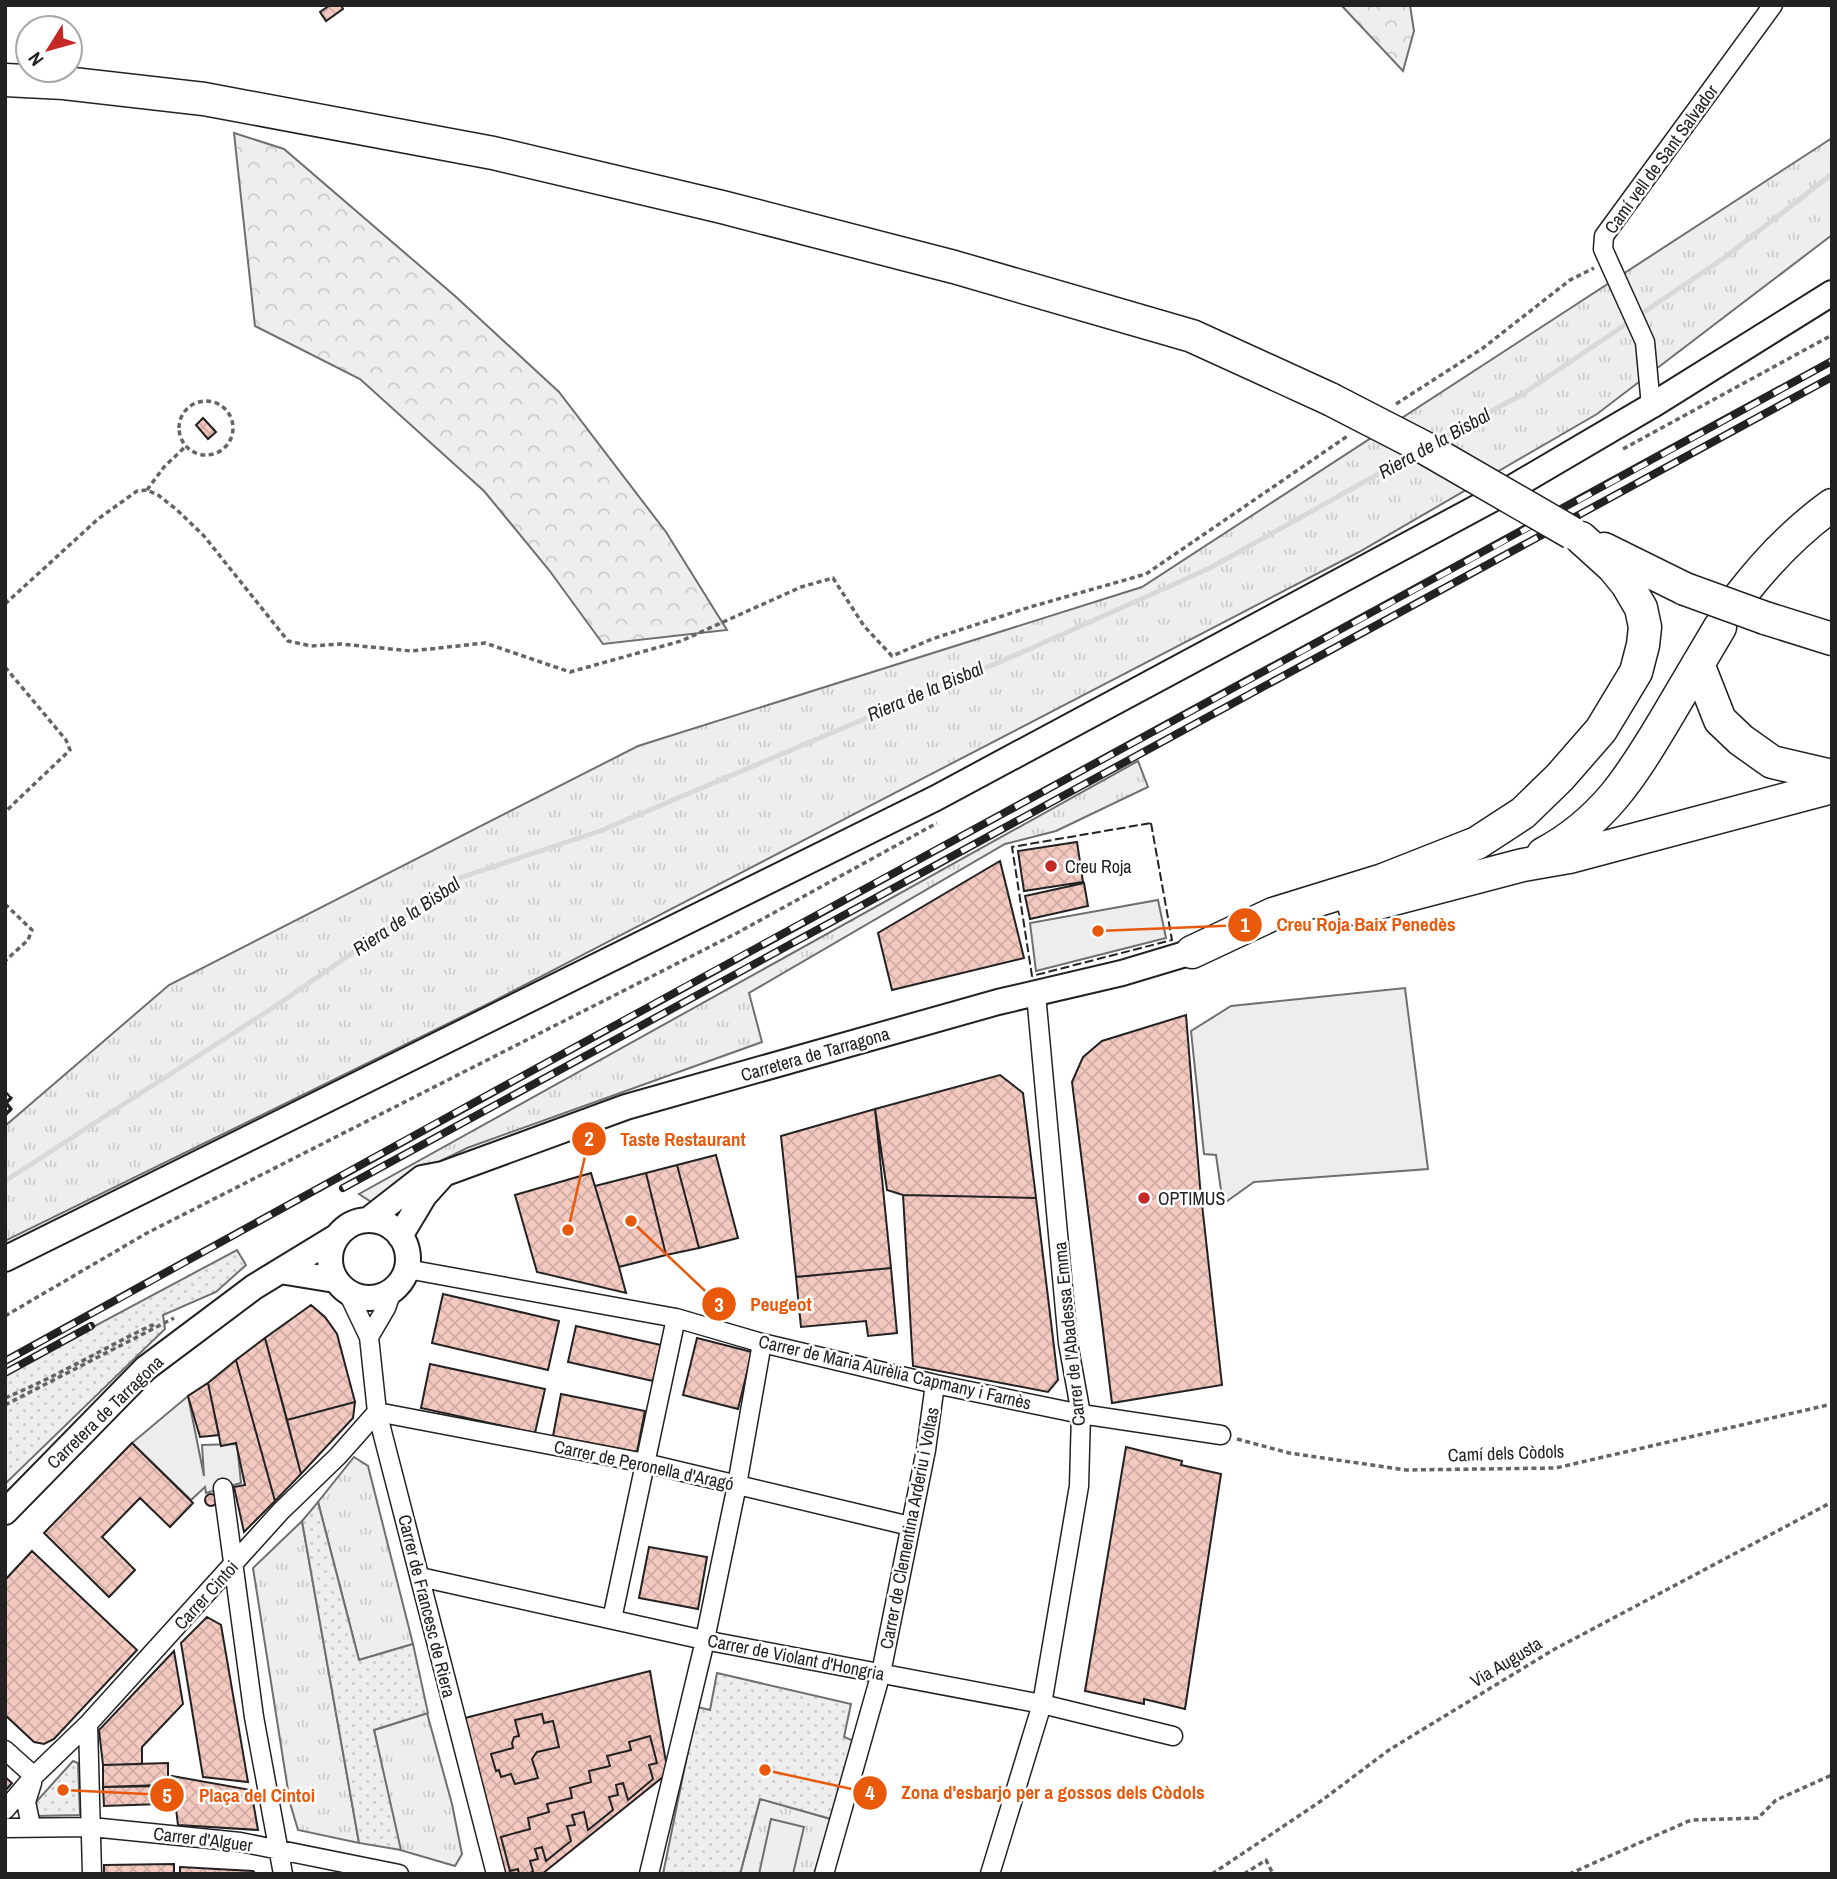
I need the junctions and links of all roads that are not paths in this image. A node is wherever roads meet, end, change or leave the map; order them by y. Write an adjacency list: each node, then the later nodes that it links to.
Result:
1 (1773, 5): 4 (street, Camí vell de Sant Salvador)
2 (5, 80): 6 (highway, bridge)
3 (1832, 293): 4 (street)
4 (1651, 406): 20 (street)
5 (1832, 505): 7 (highway)
6 (1577, 535): 9 (highway, bridge); 14 (highway)
7 (1741, 595)
8 (1720, 627): 10 (highway)
9 (1832, 639)
10 (1698, 664): 11 (highway); 13 (highway)
11 (1832, 776)
12 (1832, 787): 13 (highway)
13 (1523, 864): 14 (highway)
14 (1192, 953): 15 (street, Carretera de Tarragona)
15 (1036, 994): 16 (street, Carretera de Tarragona); 30 (street, Carrer de l'Abadessa Emma)
16 (443, 1174): 17 (street, Carretera de Tarragona); 18 (street)
17 (368, 1220): 18 (street); 19 (street)
18 (400, 1236): 21 (street)
19 (336, 1237): 22 (street, Carretera de Tarragona); 23 (street)
20 (5, 1259)
21 (407, 1269): 24 (street); 25 (street, Carrer de Maria Aurèlia Capmany i Farnès)
22 (280, 1271): 23 (street); 35 (street, Carretera de Tarragona)
23 (342, 1287): 24 (street); 26 (street, Carrer de Francesc de Riera)
24 (392, 1291): 26 (street)
25 (676, 1318): 27 (street, Carrer de Maria Aurèlia Capmany i Farnès); 32 (street)
26 (369, 1337): 29 (street, Carrer de Francesc de Riera)
27 (762, 1343): 28 (street, Carrer de Maria Aurèlia Capmany i Farnès); 33 (street)
28 (935, 1384): 30 (street, Carrer de Maria Aurèlia Capmany i Farnès); 36 (street, Carrer de Clementina Arderiu i Voltas)
29 (377, 1412): 32 (street, Carrer de Peronella d'Aragó); 37 (street, Carrer Cintoi); 38 (street, Carrer de Francesc de Riera)
30 (1081, 1414): 31 (street, Carrer de Maria Aurèlia Capmany i Farnès); 42 (street, Carrer de l'Abadessa Emma)
31 (1221, 1435)
32 (645, 1463): 33 (street, Carrer de Peronella d'Aragó); 39 (street)
33 (737, 1485): 36 (street, Carrer de Peronella d'Aragó); 40 (street)
34 (223, 1488): 37 (street)
35 (5, 1512)
36 (909, 1526): 41 (street, Carrer de Clementina Arderiu i Voltas)
37 (233, 1564): 43 (street, Carrer Cintoi); 51 (street)
38 (420, 1577): 39 (street, Carrer de Violant d'Hongria); 55 (street, Carrer de Francesc de Riera)
39 (612, 1619): 40 (street, Carrer de Violant d'Hongria)
40 (704, 1640): 41 (street, Carrer de Violant d'Hongria); 56 (street)
41 (881, 1673): 42 (street, Carrer de Violant d'Hongria); 57 (street, Carrer de Clementina Arderiu i Voltas)
42 (1042, 1704): 44 (street, Carrer de Violant d'Hongria); 58 (street, Carrer de l'Abadessa Emma)
43 (89, 1724): 46 (street, Carrer Cintoi); 49 (street)
44 (1173, 1736)
45 (5, 1751): 46 (street)
46 (34, 1776): 47 (street, Carrer Cintoi); 48 (street)
47 (5, 1810)
48 (31, 1826): 49 (street, Carrer d'Alguer); 50 (street, Carrer d'Alguer)
49 (91, 1826): 51 (street, Carrer d'Alguer); 52 (street)
50 (5, 1828)
51 (278, 1849): 53 (street); 54 (street, Carrer d'Alguer)
52 (92, 1874)
53 (283, 1874)
54 (399, 1874)
55 (496, 1874)
56 (649, 1874)
57 (824, 1874)
58 (990, 1874)

